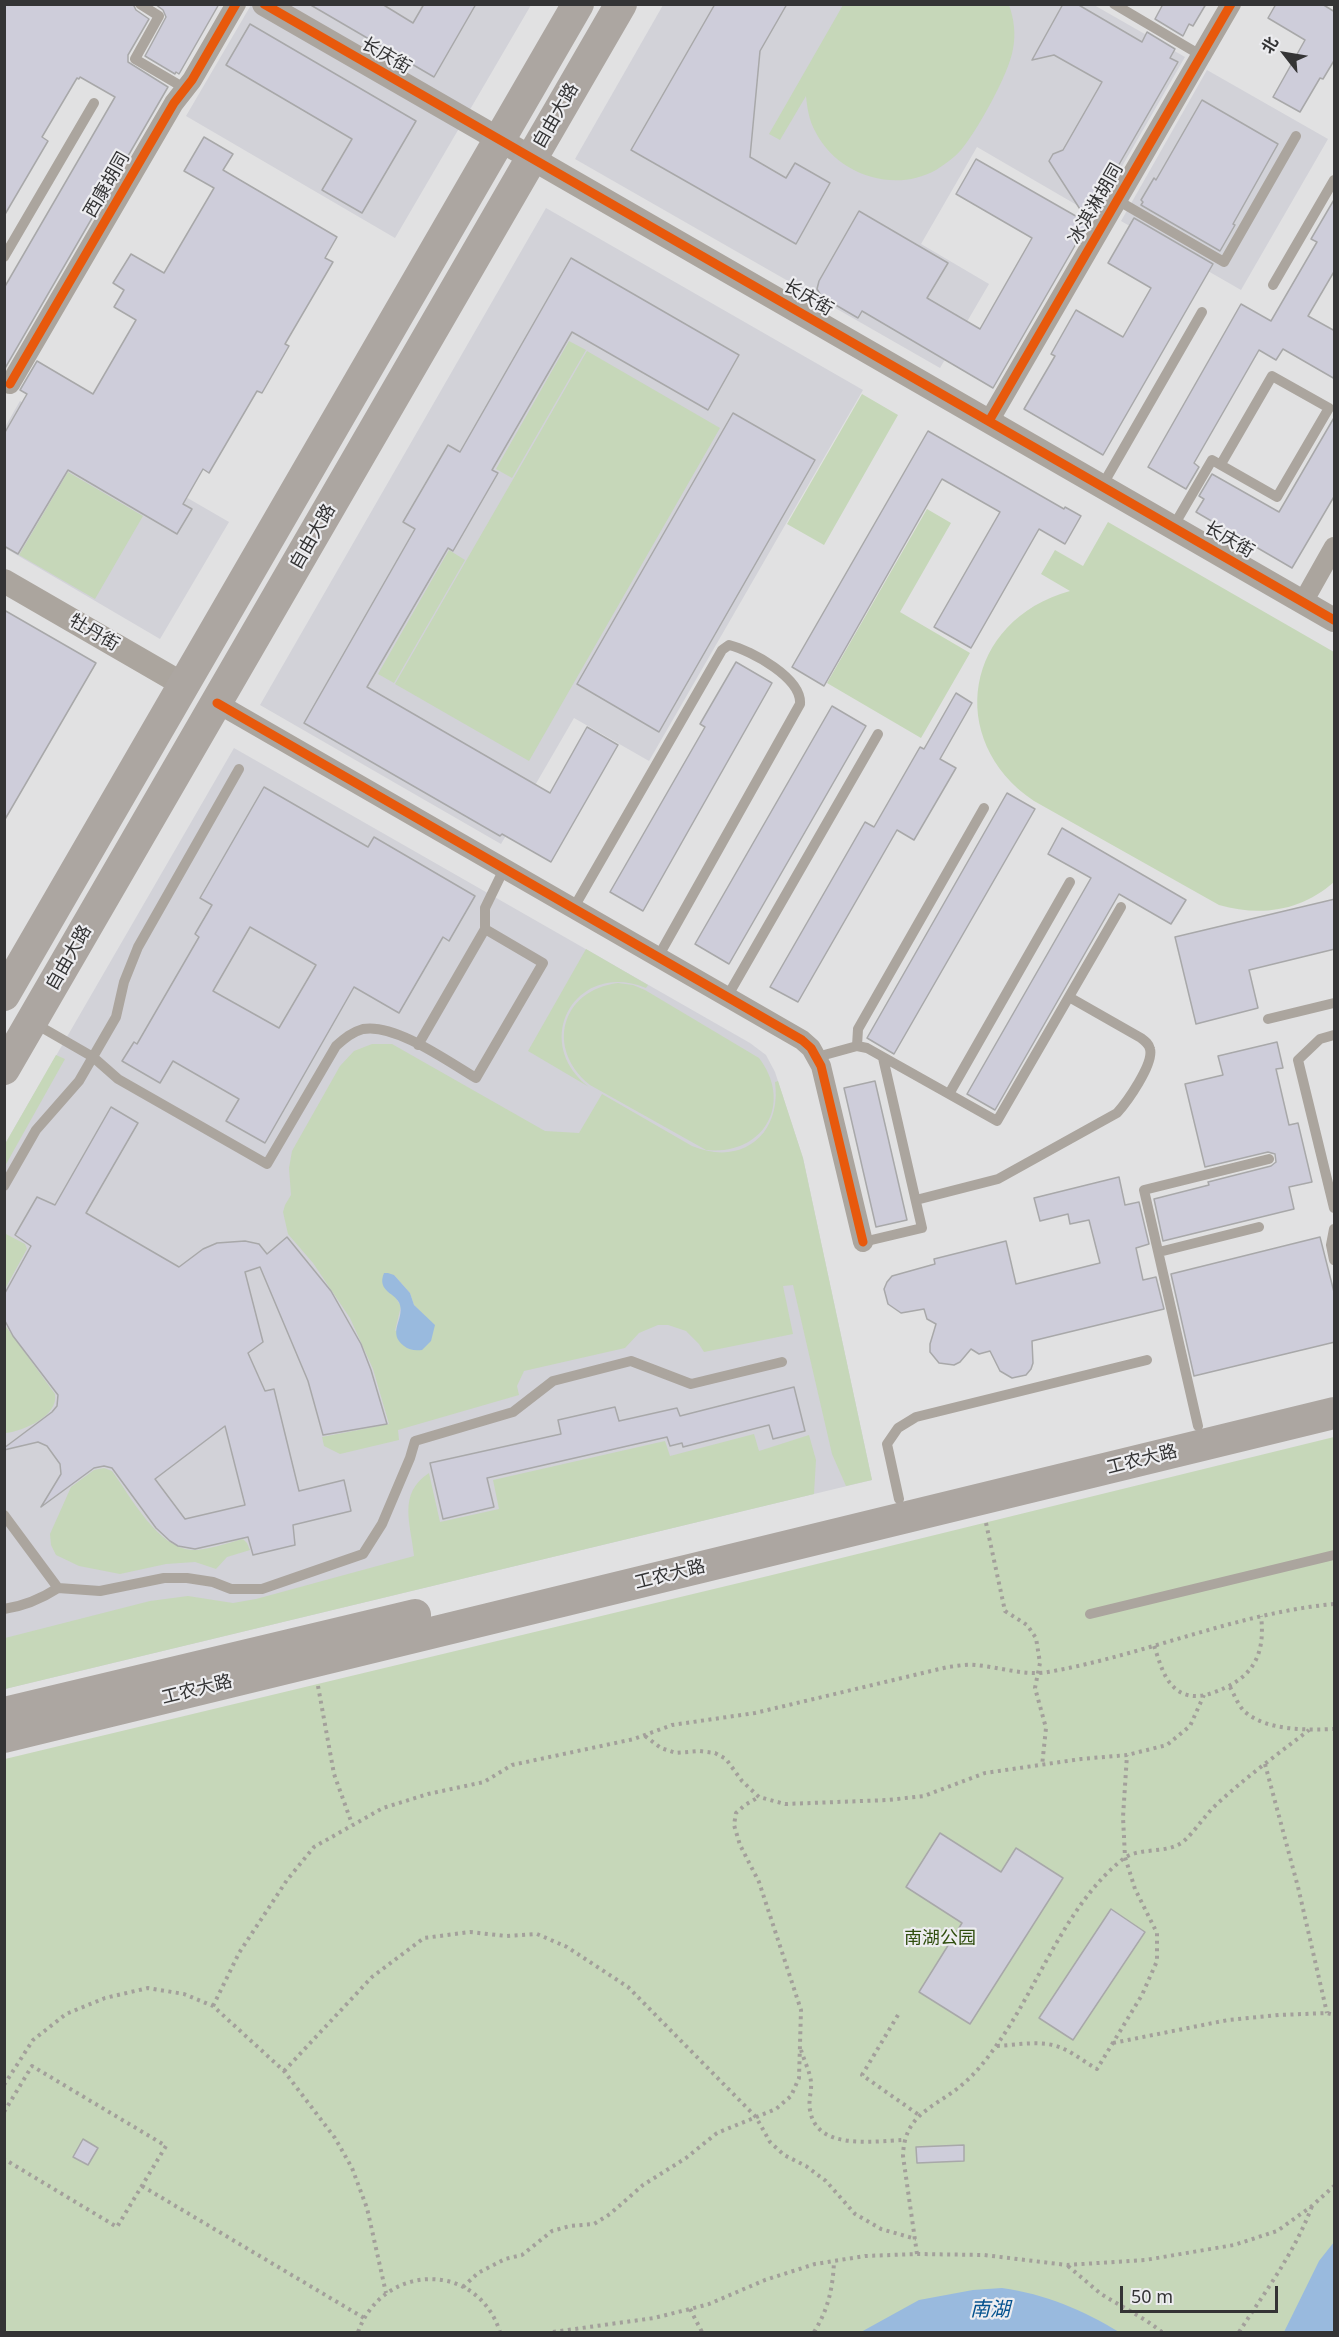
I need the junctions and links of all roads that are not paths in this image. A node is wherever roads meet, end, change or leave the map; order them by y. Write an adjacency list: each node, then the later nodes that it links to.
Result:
1 (140, 4): 9 (lane)
2 (236, 4): 9 (street, 西康胡同)
3 (264, 4): 12 (street, 长庆街)
4 (578, 4): 12 (main road, 自由大路)
5 (621, 4): 13 (main road, 自由大路)
6 (1114, 4): 8 (lane)
7 (1231, 4): 8 (street, 冰淇淋胡同)
8 (1202, 56): 15 (street, 冰淇淋胡同)
9 (186, 88): 19 (street, 西康胡同)
10 (94, 103): 16 (lane)
11 (1296, 136): 15 (lane)
12 (500, 140): 13 (street, 长庆街); 28 (main road, 自由大路)
13 (532, 158): 20 (street, 长庆街); 29 (main road, 自由大路)
14 (1335, 180): 17 (lane)
15 (1117, 201): 20 (street, 冰淇淋胡同)
16 (4, 257)
17 (1273, 285)
18 (1202, 312): 22 (lane)
19 (10, 384)
20 (989, 421): 22 (street, 长庆街)
21 (1221, 464): 21 (lane); 23 (lane)
22 (1102, 486): 23 (street, 长庆街)
23 (1173, 527): 26 (street, 长庆街)
24 (1335, 547): 26 (street)
25 (4, 581): 28 (street, 牡丹街)
26 (1303, 602): 27 (street, 长庆街)
27 (1335, 620)
28 (184, 685): 39 (main road, 自由大路)
29 (216, 703): 33 (street); 44 (main road, 自由大路)
30 (878, 734): 40 (lane)
31 (239, 769): 48 (lane)
32 (984, 808): 47 (lane)
33 (504, 869): 36 (street); 37 (lane)
34 (1070, 882): 52 (lane)
35 (1121, 907): 41 (lane)
36 (573, 909): 38 (street); 38 (lane)
37 (484, 929): 46 (lane); 46 (lane)
38 (658, 957): 40 (street)
39 (4, 995)
40 (727, 997): 49 (street)
41 (1069, 997): 52 (lane); 55 (lane)
42 (1335, 1003): 43 (lane)
43 (1269, 1019)
44 (32, 1022): 48 (lane); 51 (main road, 自由大路)
45 (1335, 1035): 56 (lane)
46 (418, 1045): 48 (lane)
47 (857, 1046): 49 (lane); 50 (lane)
48 (93, 1057): 54 (lane)
49 (817, 1057): 59 (street)
50 (883, 1058): 52 (lane); 55 (lane)
51 (4, 1069)
52 (949, 1094)
53 (1269, 1159): 60 (lane)
54 (4, 1186)
55 (916, 1200): 59 (lane)
56 (1335, 1208)
57 (1258, 1227): 60 (lane)
58 (1335, 1229): 61 (lane)
59 (863, 1242)
60 (1159, 1252): 66 (lane)
61 (1335, 1260)
62 (1147, 1360): 67 (lane)
63 (782, 1362): 70 (lane)
64 (1335, 1393): 66 (main road, 工农大路)
65 (1335, 1413): 74 (main road, 工农大路)
66 (1198, 1426): 67 (main road, 工农大路)
67 (899, 1499): 73 (main road, 工农大路)
68 (4, 1515): 70 (lane)
69 (1335, 1555): 72 (lane)
70 (58, 1588): 71 (lane)
71 (4, 1609)
72 (1090, 1614)
73 (4, 1713)
74 (4, 1737)

